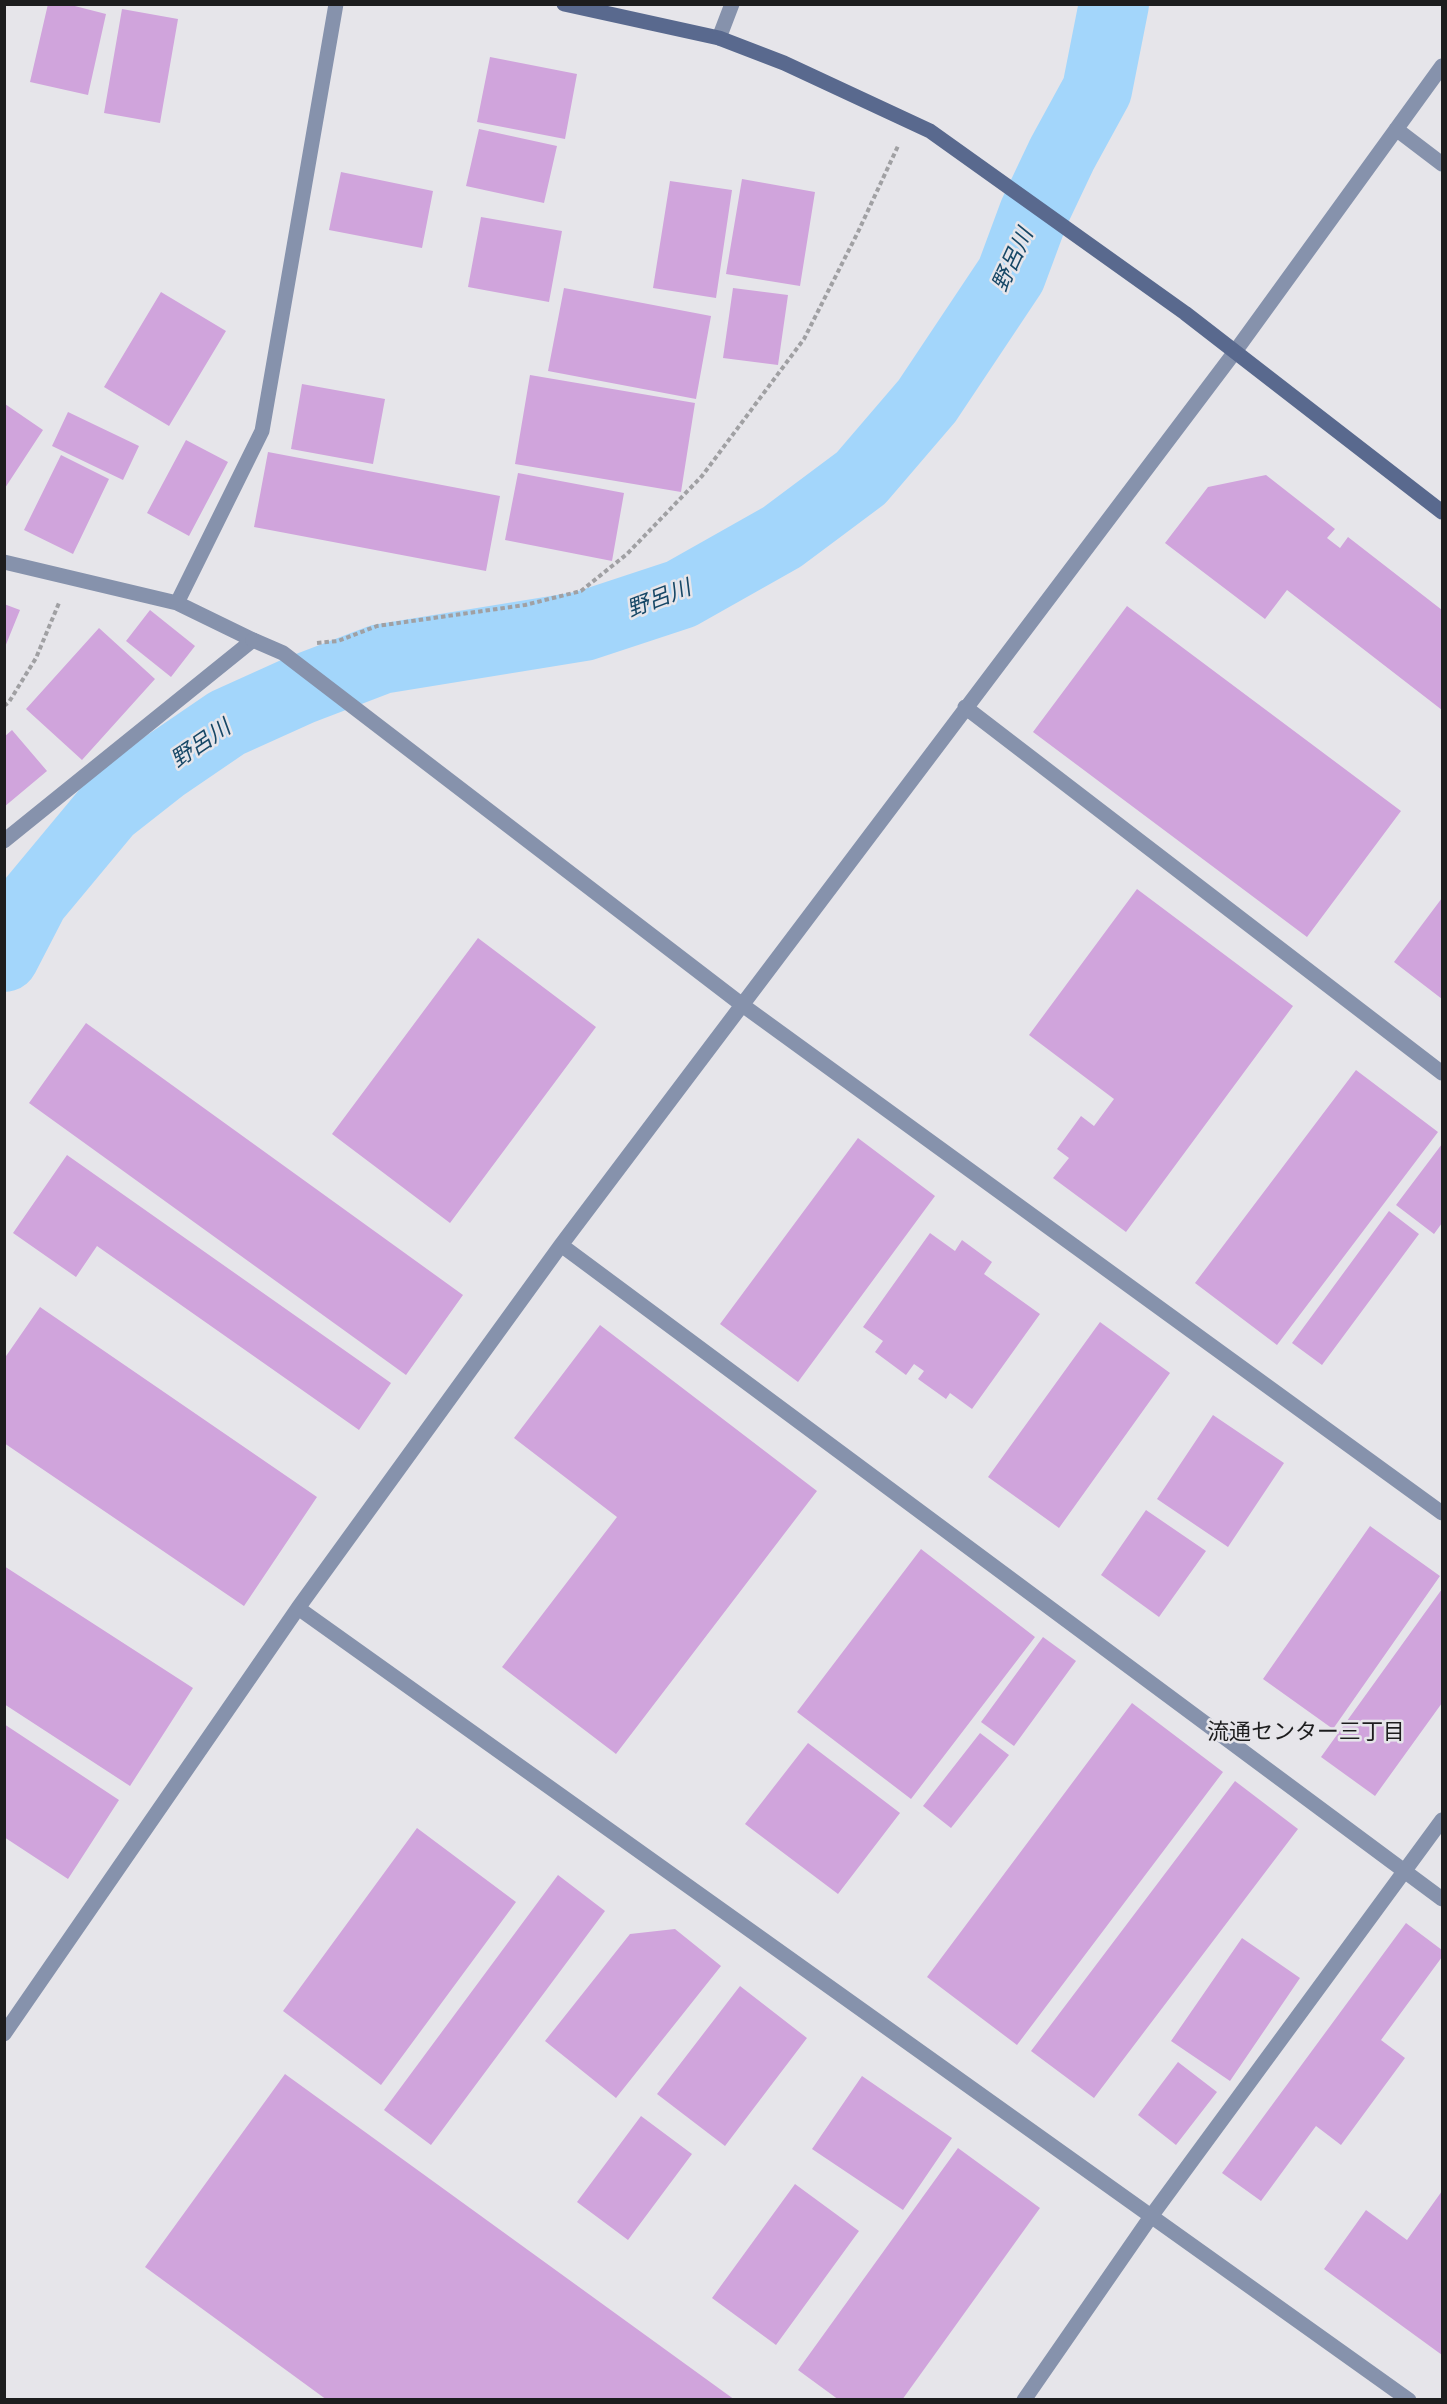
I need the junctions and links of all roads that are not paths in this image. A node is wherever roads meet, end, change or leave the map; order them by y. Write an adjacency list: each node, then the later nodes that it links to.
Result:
1 (336, 4): 11 (street)
2 (564, 4): 4 (street)
3 (732, 4): 4 (street)
4 (719, 38): 8 (street)
5 (1443, 66): 6 (street)
6 (1396, 129): 7 (street); 8 (street)
7 (1443, 164)
8 (1234, 353): 9 (street); 13 (street)
9 (1443, 512)
10 (4, 562): 11 (street)
11 (177, 603): 12 (street)
12 (253, 640): 14 (street); 15 (street)
13 (966, 707): 15 (street); 16 (street)
14 (4, 841)
15 (741, 1004): 17 (street); 18 (street)
16 (1443, 1073)
17 (561, 1245): 19 (street); 21 (street)
18 (1443, 1513)
19 (298, 1608): 23 (street); 24 (street)
20 (1443, 1820): 21 (street)
21 (1405, 1872): 22 (street); 24 (street)
22 (1443, 1899)
23 (4, 2034)
24 (1152, 2215): 25 (street); 26 (street)
25 (1024, 2400)
26 (1409, 2400)

